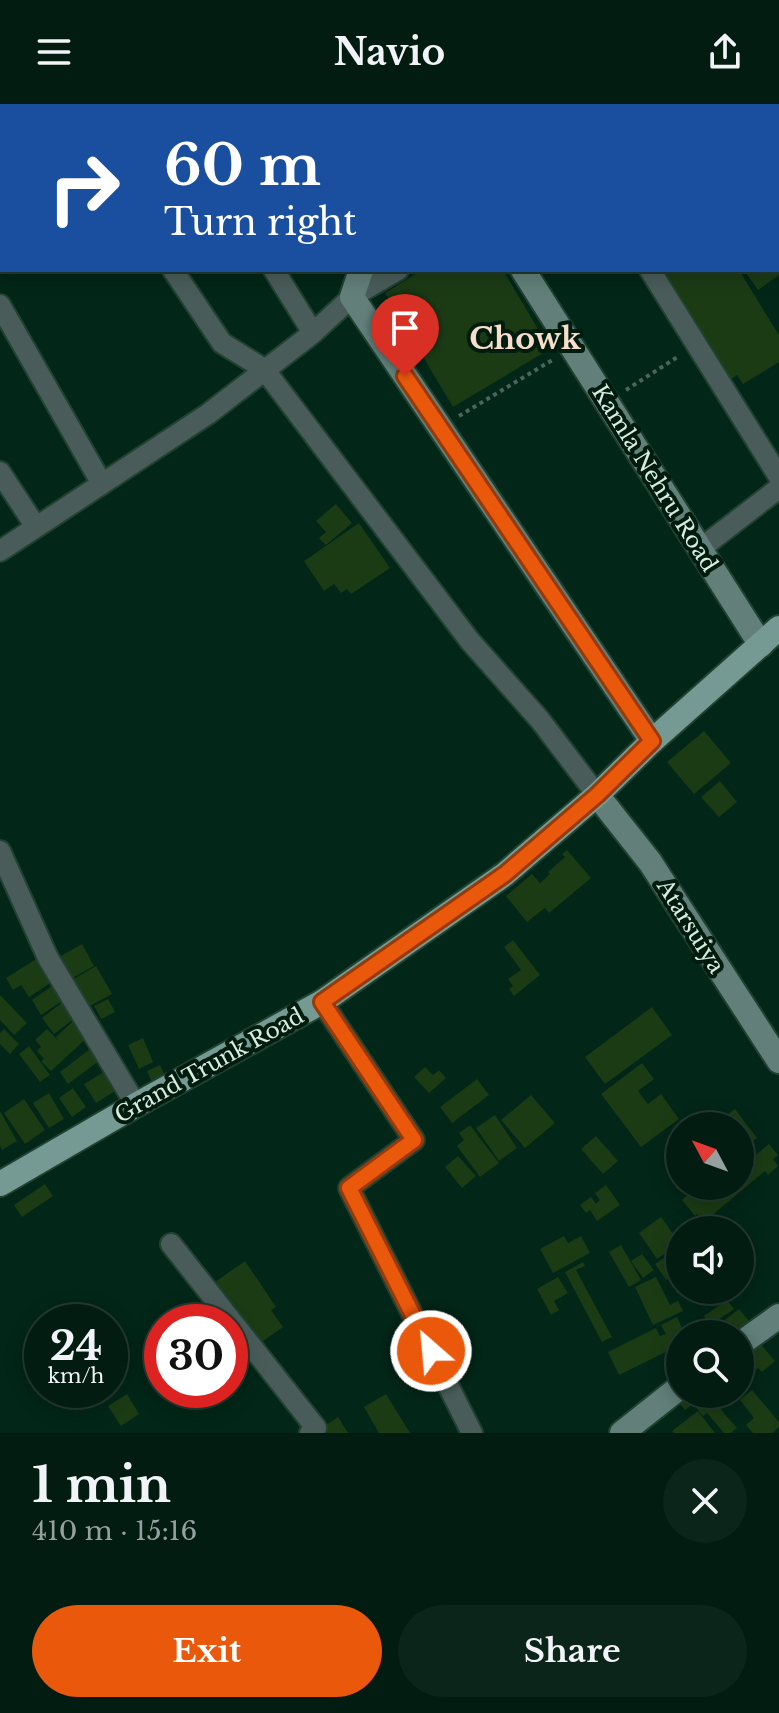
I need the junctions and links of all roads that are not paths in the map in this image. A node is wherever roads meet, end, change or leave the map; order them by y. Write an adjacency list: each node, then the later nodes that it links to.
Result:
1 (174, 272): 11 (street)
2 (275, 272): 10 (street)
3 (360, 272): 7 (main road)
4 (395, 272): 7 (street)
5 (524, 272): 17 (main road, Kamla Nehru Road)
6 (651, 272): 13 (street)
7 (352, 297): 10 (street); 21 (main road)
8 (0, 305): 9 (street)
9 (6, 330): 14 (street)
10 (313, 333): 11 (street)
11 (264, 369): 14 (street); 22 (street)
12 (0, 472): 16 (street)
13 (779, 477)
14 (102, 484): 16 (street)
15 (779, 488): 17 (street)
16 (36, 527): 18 (street)
17 (700, 549): 20 (main road, Kamla Nehru Road)
18 (0, 551)
19 (779, 628): 20 (main road, Grand Trunk Road)
20 (761, 645): 21 (main road, Grand Trunk Road)
21 (652, 741): 22 (main road, Grand Trunk Road)
22 (597, 795): 24 (main road, Grand Trunk Road); 25 (main road, Atarsuiya)
23 (0, 851): 26 (street)
24 (322, 1002): 26 (main road, Grand Trunk Road); 33 (street)
25 (779, 1061)
26 (136, 1105): 27 (main road, Grand Trunk Road)
27 (0, 1184)
28 (171, 1244): 32 (street)
29 (779, 1316): 30 (main road)
30 (754, 1334)
31 (666, 1398): 34 (main road)
32 (310, 1433)
33 (472, 1433)
34 (622, 1433)

